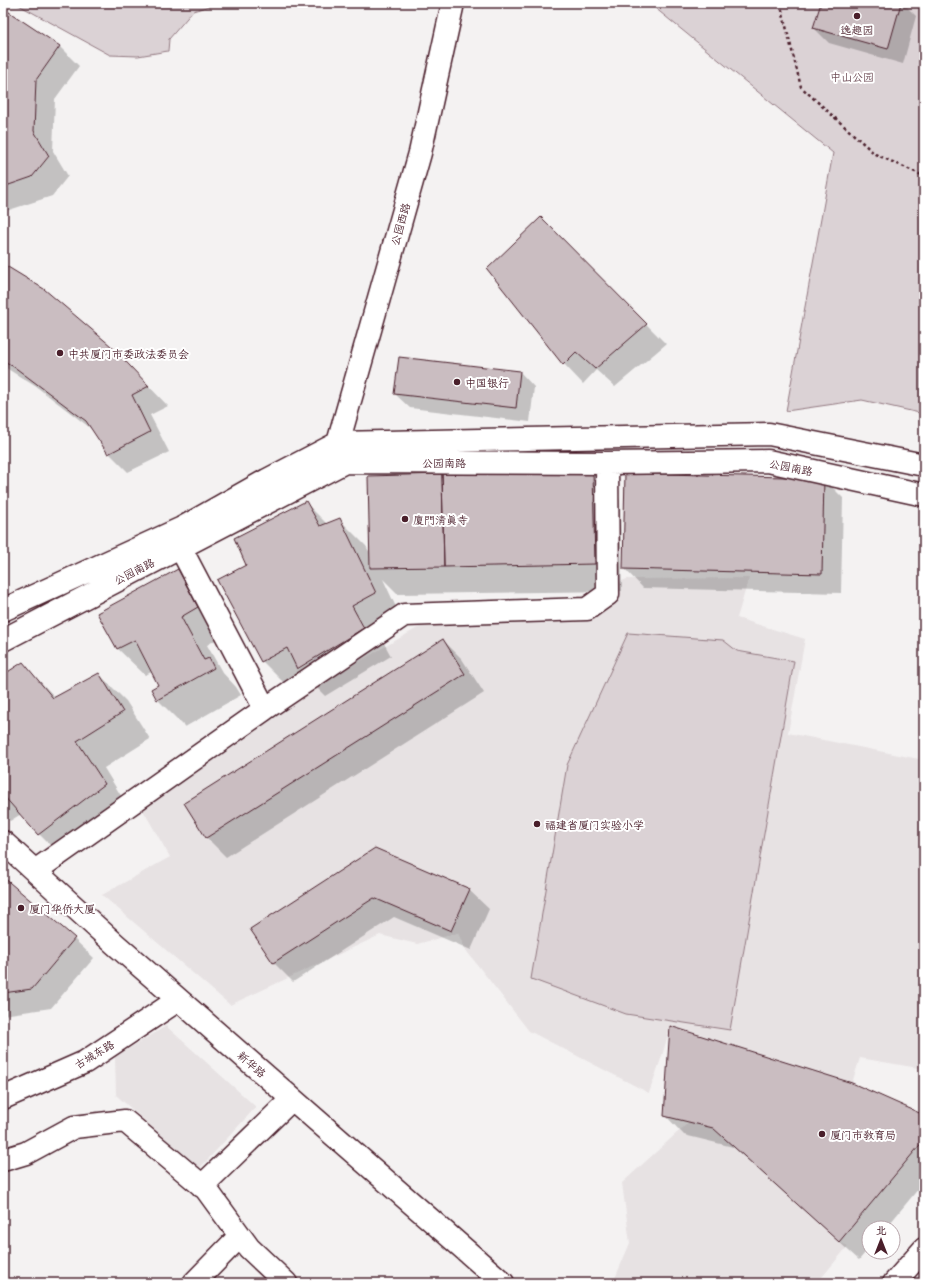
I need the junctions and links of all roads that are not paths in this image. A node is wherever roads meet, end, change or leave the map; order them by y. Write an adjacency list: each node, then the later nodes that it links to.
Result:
1 (451, 5): 2 (street, 公园西路)
2 (338, 443): 4 (street, 公园南路); 7 (street, 公园南路)
3 (606, 463): 5 (street, 公园南路); 6 (street, 公园南路); 9 (street)
4 (924, 465)
5 (924, 495)
6 (180, 547): 8 (street, 公园南路); 9 (street)
7 (3, 610)
8 (3, 640)
9 (264, 709): 11 (street)
10 (3, 842): 11 (street, 新华路)
11 (35, 871): 12 (street, 新华路)
12 (178, 1000): 13 (street, 古城东路); 14 (street, 新华路)
13 (3, 1098)
14 (292, 1099): 16 (street); 21 (street, 新华路)
15 (3, 1160): 16 (street)
16 (202, 1186): 17 (street)
17 (240, 1236): 19 (street); 20 (street)
18 (924, 1249): 22 (street)
19 (194, 1283)
20 (286, 1283)
21 (503, 1283)
22 (894, 1283)

